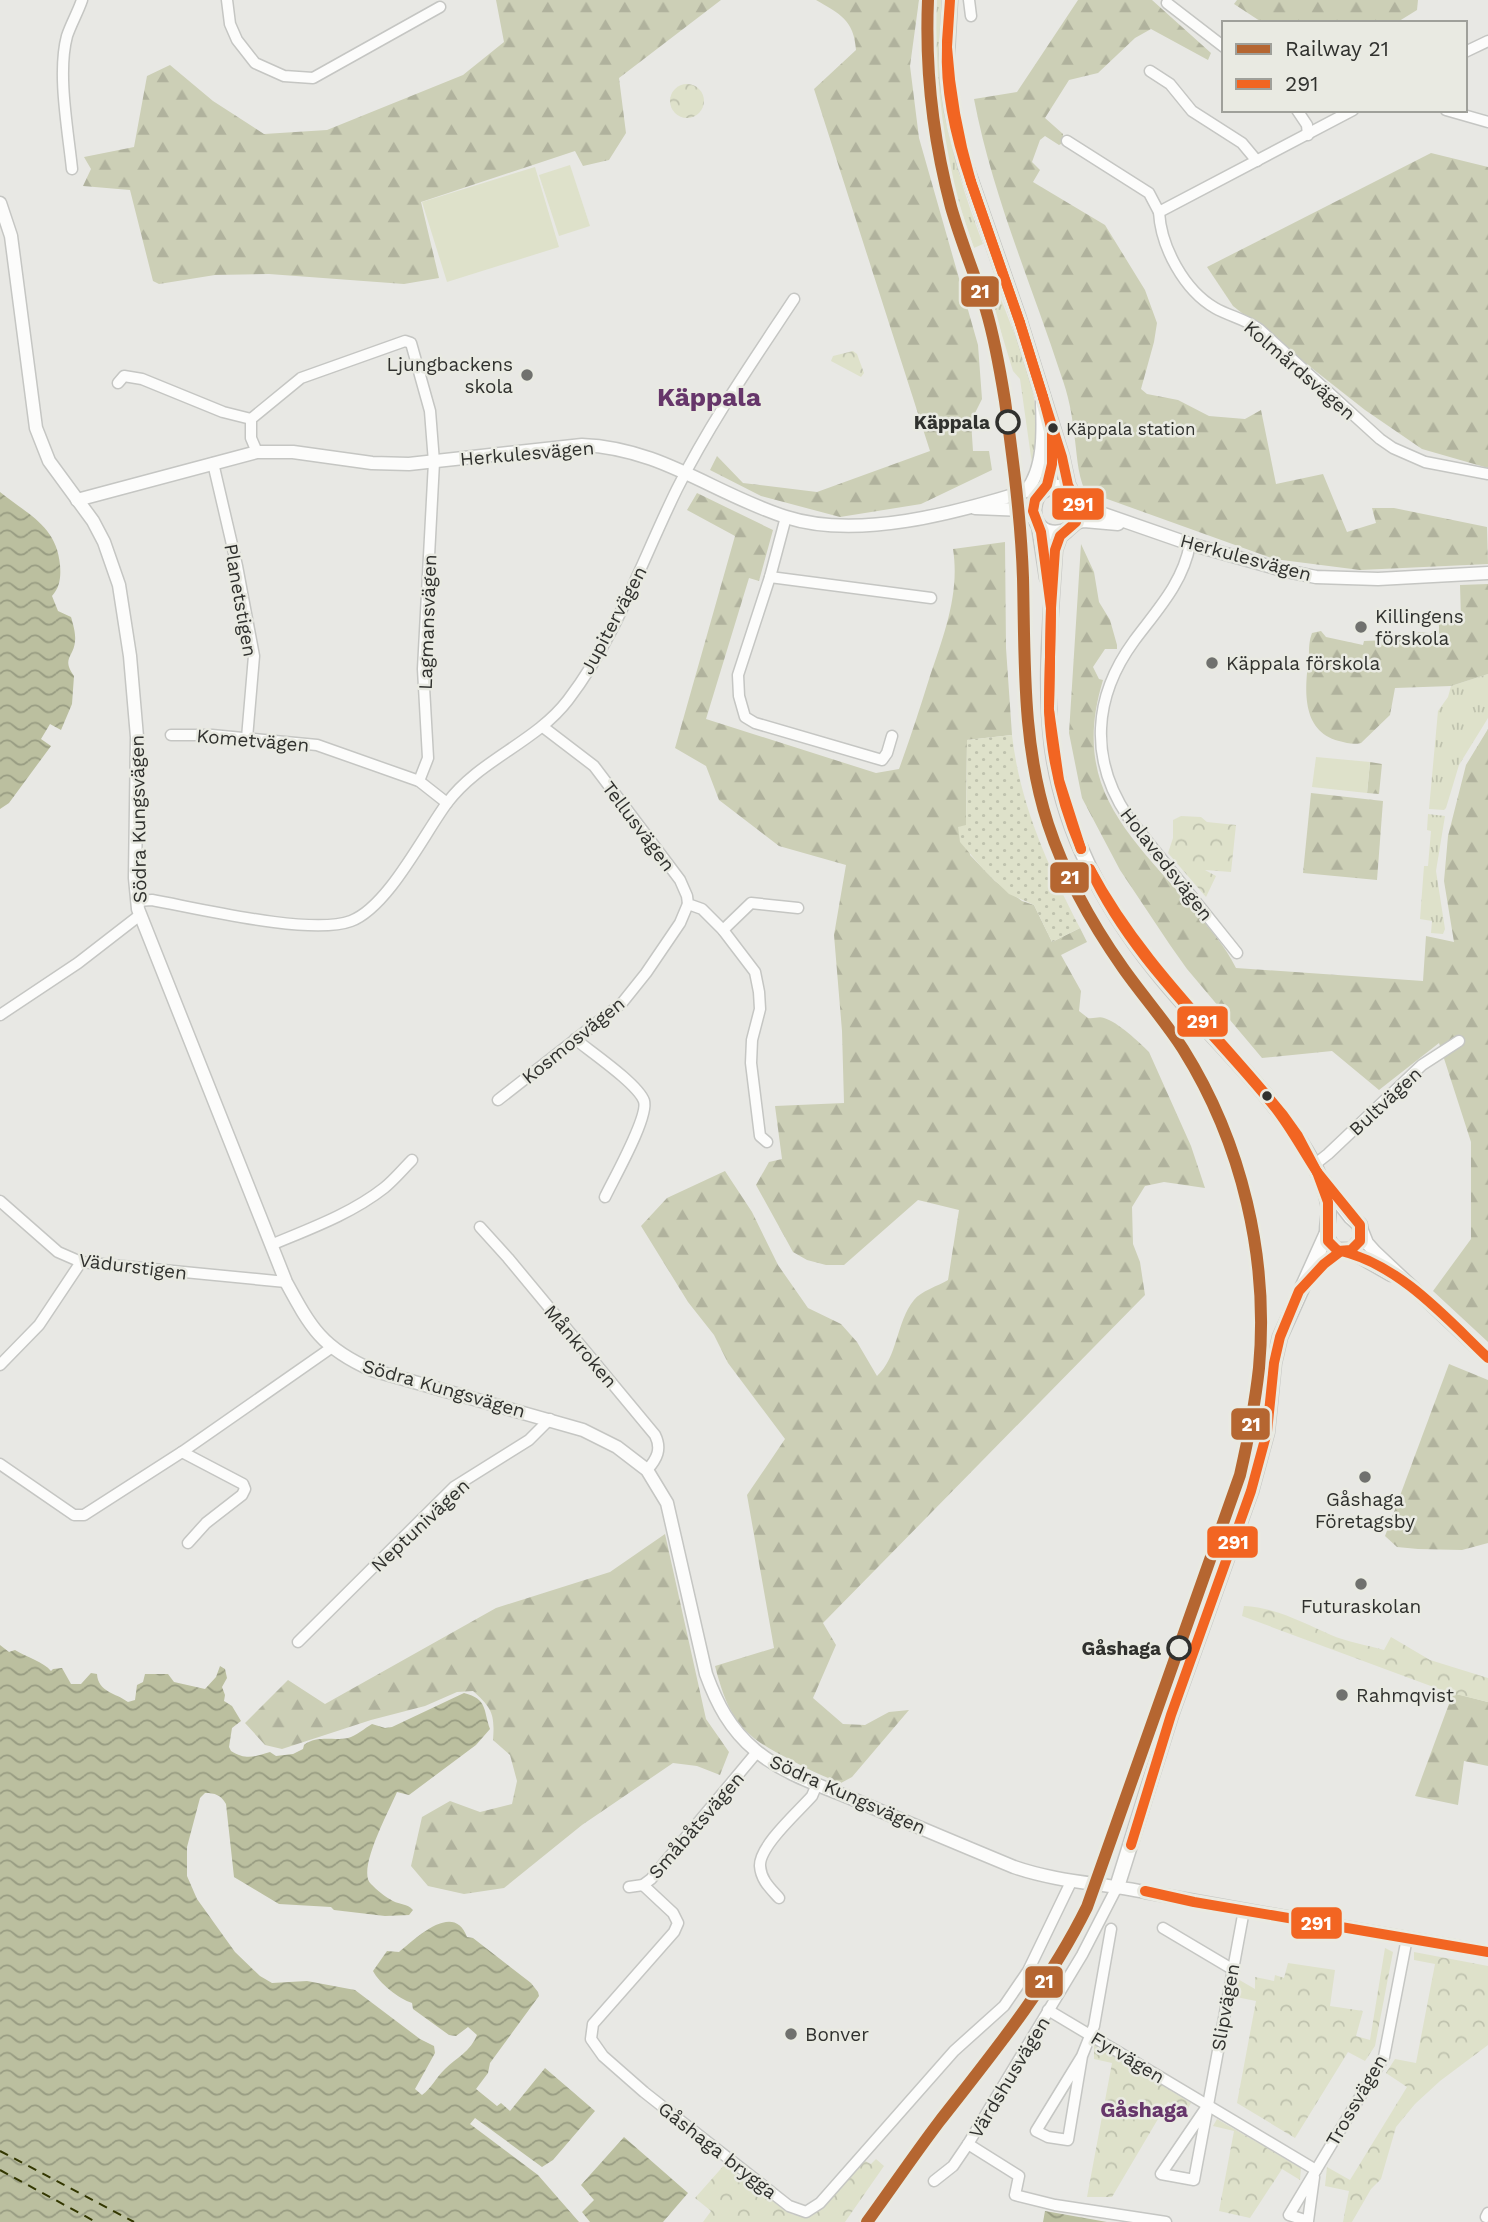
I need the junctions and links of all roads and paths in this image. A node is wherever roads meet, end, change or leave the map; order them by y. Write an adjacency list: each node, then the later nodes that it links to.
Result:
1 (82, 0): 19 (street)
2 (227, 0): 6 (street)
3 (950, 0): 24 (main road)
4 (969, 0): 7 (street)
5 (1167, 3): 9 (street)
6 (440, 7)
7 (971, 16)
8 (1488, 41): 10 (street)
9 (1222, 45)
10 (1467, 51)
11 (1150, 71): 18 (street)
12 (1298, 112): 16 (street)
13 (1349, 112): 16 (street)
14 (1454, 112): 15 (street)
15 (1488, 121)
16 (1308, 135): 18 (street)
17 (1067, 141): 21 (street, Kolmårdsvägen)
18 (1257, 161): 21 (street)
19 (72, 169)
20 (0, 203): 34 (street, Södra Kungsvägen)
21 (1159, 212): 31 (street, Kolmårdsvägen)
22 (794, 299): 30 (street, Jupitervägen)
23 (118, 383): 25 (street)
24 (1039, 383): 26 (main road); 32 (street)
25 (251, 419): 27 (street); 28 (street, Lagmansvägen)
26 (1053, 432): 32 (main road); 33 (main road)
27 (257, 452): 28 (street, Herkulesvägen); 29 (street, Herkulesvägen)
28 (434, 462): 30 (street, Herkulesvägen); 49 (street, Lagmansvägen)
29 (212, 463): 34 (street, Herkulesvägen); 48 (street, Planetstigen)
30 (686, 473): 36 (street, Herkulesvägen); 45 (street, Jupitervägen)
31 (1488, 474)
32 (1037, 491): 33 (main road); 35 (street, Herkulesvägen); 37 (main road)
33 (1074, 496): 38 (street, Herkulesvägen); 39 (main road)
34 (77, 500): 51 (street, Södra Kungsvägen)
35 (968, 508): 36 (street, Herkulesvägen); 37 (street, Herkulesvägen)
36 (786, 517): 42 (street)
37 (1038, 523): 39 (main road); 44 (main road)
38 (1133, 524): 39 (street, Herkulesvägen); 40 (street, Herkulesvägen)
39 (1070, 527): 44 (main road)
40 (1190, 544): 41 (street, Herkulesvägen); 56 (street, Holavedsvägen)
41 (1488, 573)
42 (770, 577): 43 (street); 47 (street)
43 (930, 598)
44 (1052, 611): 63 (main road)
45 (543, 727): 50 (street, Jupitervägen); 52 (street, Tellusvägen)
46 (171, 735): 48 (street, Kometvägen)
47 (892, 736)
48 (247, 738): 49 (street, Kometvägen)
49 (419, 781): 50 (street, Kometvägen)
50 (447, 803): 51 (street, Jupitervägen)
51 (137, 901): 54 (street, Södra Kungsvägen)
52 (688, 904): 55 (street); 58 (street, Kosmosvägen)
53 (798, 908): 55 (street)
54 (140, 915): 57 (street); 69 (street, Södra Kungsvägen)
55 (723, 930): 61 (street)
56 (1237, 953)
57 (0, 1015)
58 (575, 1039): 60 (street, Kosmosvägen); 64 (street)
59 (1459, 1041): 63 (street, Bultvägen)
60 (498, 1100)
61 (767, 1142)
62 (412, 1160): 69 (street)
63 (1317, 1171): 66 (main road); 68 (main road)
64 (605, 1197)
65 (0, 1201): 71 (street, Vädurstigen)
66 (1356, 1222): 68 (main road); 70 (main road); 74 (street)
67 (481, 1227): 81 (street, Månkroken)
68 (1326, 1232): 70 (main road); 73 (main road, Värdshusvägen)
69 (271, 1245): 72 (street, Södra Kungsvägen)
70 (1345, 1251): 73 (main road, Värdshusvägen); 74 (street)
71 (80, 1262): 72 (street, Vädurstigen); 77 (street)
72 (286, 1282): 75 (street, Södra Kungsvägen)
73 (1299, 1291): 89 (main road, Värdshusvägen)
74 (1428, 1302): 76 (street)
75 (331, 1348): 78 (street, Södra Kungsvägen); 79 (street)
76 (1488, 1358)
77 (0, 1365)
78 (550, 1419): 81 (street, Södra Kungsvägen); 83 (street, Neptunivägen)
79 (182, 1452): 80 (street); 82 (street)
80 (0, 1464)
81 (648, 1470): 84 (street, Södra Kungsvägen)
82 (188, 1542)
83 (298, 1642)
84 (757, 1752): 85 (street, Södra Kungsvägen); 87 (street, Småbåtsvägen)
85 (817, 1784): 86 (street, Södra Kungsvägen); 90 (street)
86 (1070, 1882): 87 (street, Gåshaga brygga); 89 (street, Södra Kungsvägen)
87 (643, 1885): 88 (street, Småbåtsvägen)
88 (629, 1887)
89 (1116, 1887): 91 (street, Södra Kungsvägen); 97 (street, Värdshusvägen)
90 (779, 1898)
91 (1244, 1910): 94 (street, Södra Kungsvägen); 96 (street, Slipvägen)
92 (1163, 1928): 96 (street)
93 (1111, 1929): 98 (street)
94 (1407, 1938): 95 (street, Södra Kungsvägen); 102 (street, Trossvägen)
95 (1488, 1952)
96 (1232, 1969): 100 (street, Slipvägen)
97 (1048, 2010): 98 (street, Fyrvägen); 101 (street, Värdshusvägen)
98 (1091, 2035): 99 (street); 100 (street, Fyrvägen)
99 (1082, 2056): 99 (street)
100 (1208, 2105): 100 (street, Slipvägen); 102 (street, Fyrvägen)
101 (968, 2144): 103 (street, Värdshusvägen); 104 (street)
102 (1315, 2173)
103 (934, 2181)
104 (1166, 2222)

